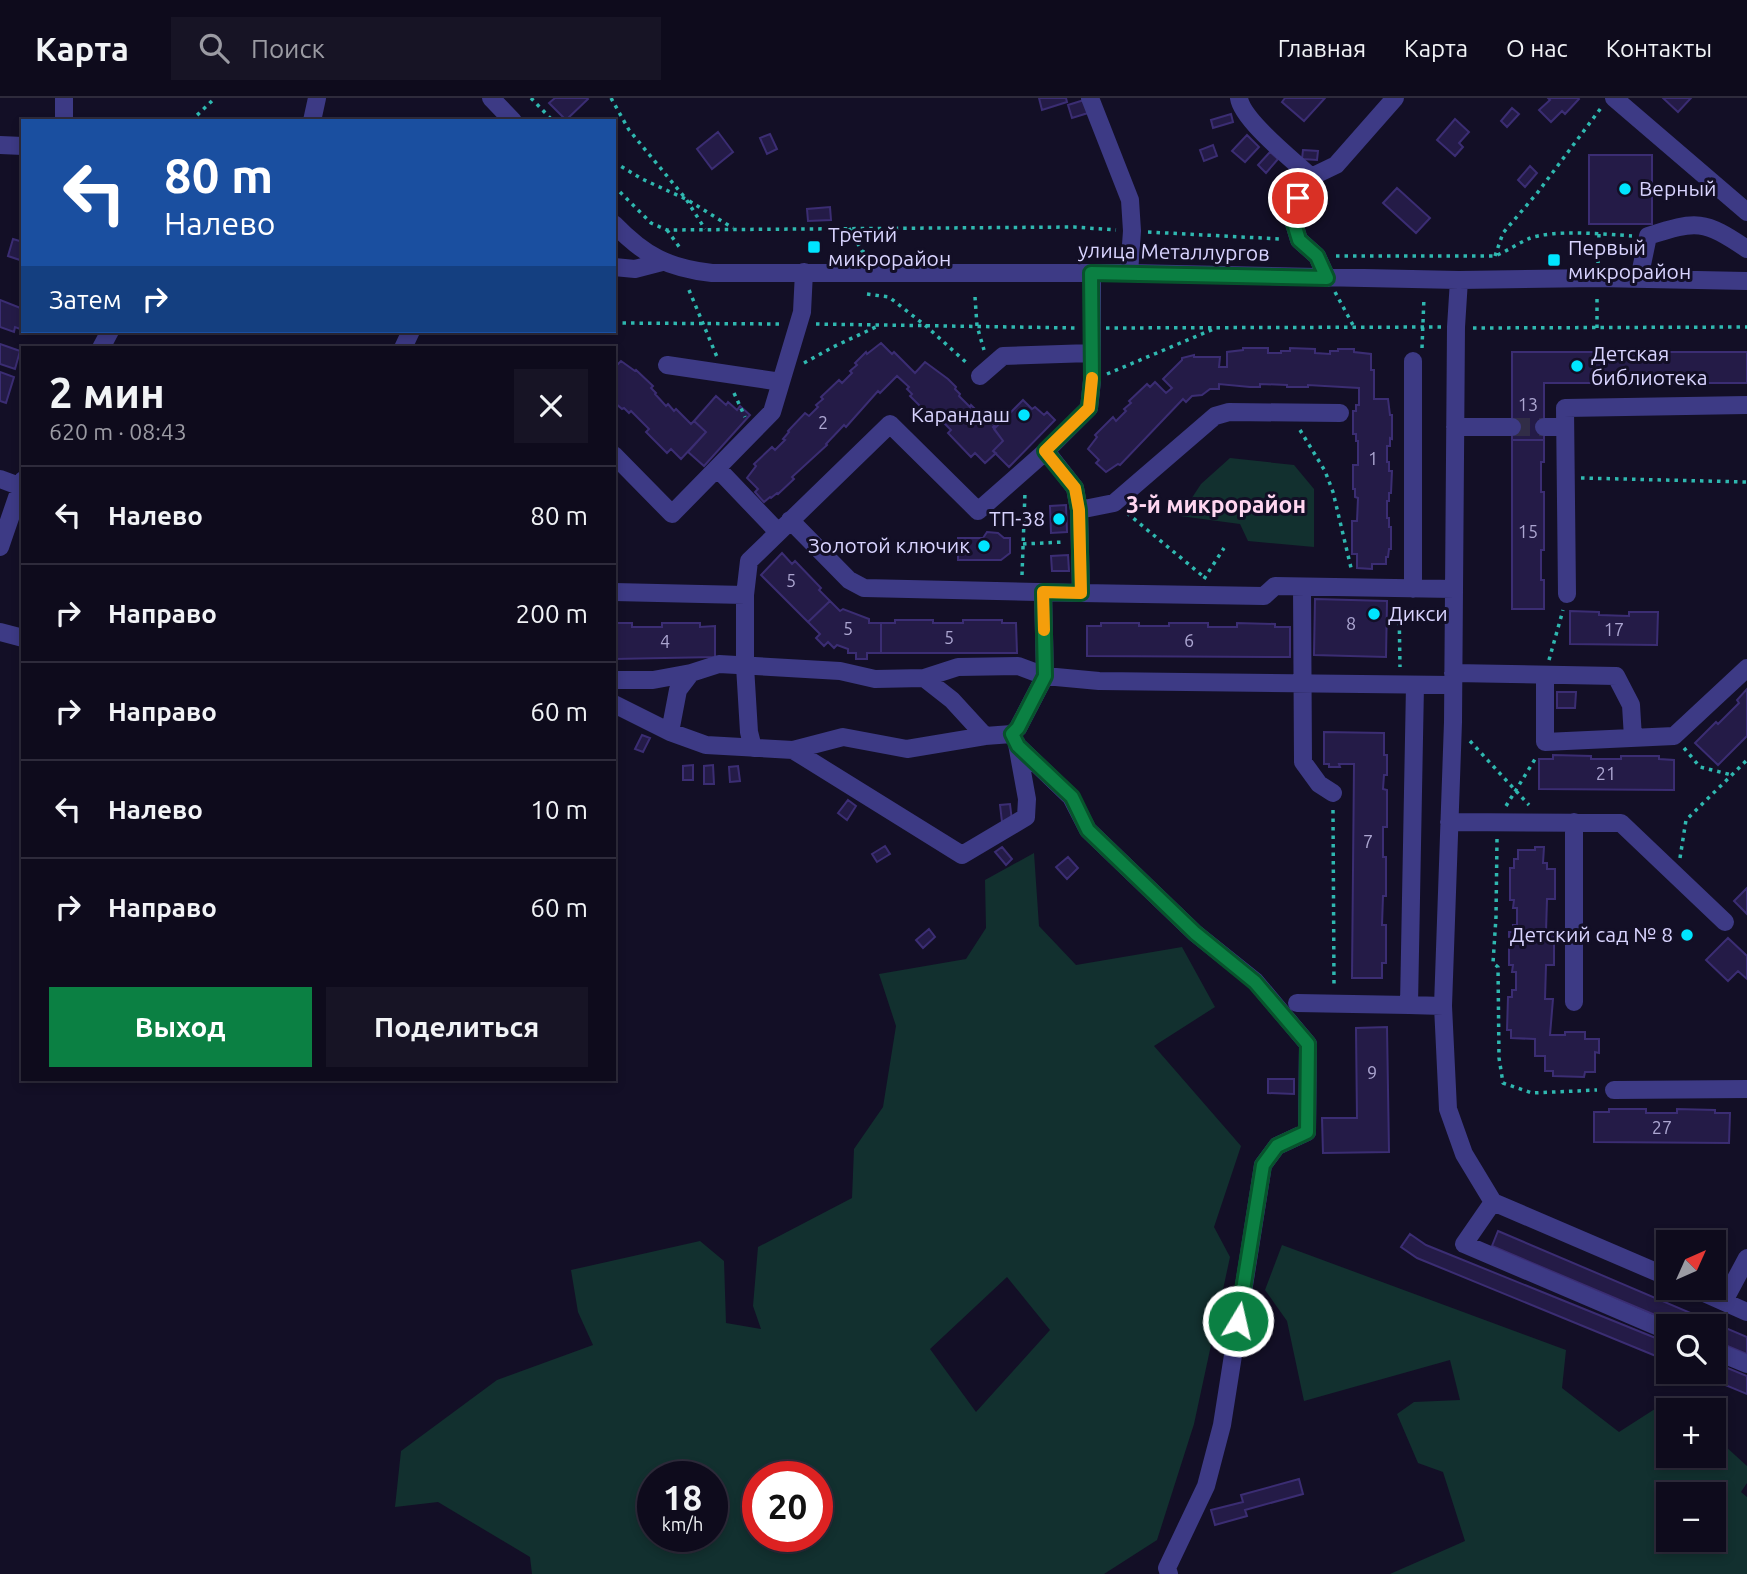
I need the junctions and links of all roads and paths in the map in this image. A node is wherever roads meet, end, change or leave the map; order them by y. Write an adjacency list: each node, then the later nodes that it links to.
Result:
1 (64, 98): 12 (street)
2 (215, 98): 13 (path)
3 (317, 98): 14 (street)
4 (491, 98): 15 (street)
5 (531, 98): 16 (path)
6 (611, 98): 22 (path)
7 (1090, 98): 29 (street)
8 (1239, 98): 20 (street)
9 (1395, 98): 20 (street)
10 (1608, 98): 36 (path)
11 (1614, 98): 23 (street)
12 (64, 119)
13 (193, 119)
14 (312, 119)
15 (511, 119)
16 (551, 119)
17 (0, 145): 18 (street)
18 (21, 146)
19 (616, 163): 22 (path)
20 (1311, 177): 31 (street)
21 (616, 188): 28 (path)
22 (686, 199): 26 (path); 27 (path)
23 (1747, 212)
24 (616, 226): 37 (street, улица Металлургов)
25 (849, 228): 27 (path); 29 (path); 34 (path)
26 (705, 229): 27 (path); 28 (path)
27 (735, 229)
28 (667, 230): 33 (path)
29 (1132, 231): 31 (path); 41 (street)
30 (1648, 236): 32 (street); 36 (path); 43 (street)
31 (1299, 240): 35 (street)
32 (1747, 249)
33 (683, 252)
34 (868, 254)
35 (1317, 256): 36 (path); 42 (street)
36 (1494, 256)
37 (662, 262): 38 (street); 39 (street, улица Металлургов)
38 (616, 267)
39 (804, 272): 40 (street, улица Металлургов); 50 (street)
40 (1091, 273): 41 (street, улица Металлургов); 58 (street)
41 (1129, 274): 42 (street, улица Металлургов)
42 (1327, 278): 44 (street, улица Металлургов); 54 (path)
43 (1639, 279): 44 (street, улица Металлургов); 45 (street, улица Металлургов)
44 (1459, 280): 70 (street)
45 (1747, 281)
46 (867, 294): 52 (path)
47 (975, 297): 53 (path)
48 (1424, 297): 55 (path)
49 (616, 323): 50 (path)
50 (798, 324): 51 (path); 66 (street)
51 (880, 325): 52 (path); 66 (path)
52 (926, 326): 53 (path); 64 (path)
53 (976, 326): 58 (path); 64 (path)
54 (1354, 327): 55 (path); 59 (path)
55 (1422, 327): 56 (path); 62 (path)
56 (1447, 327)
57 (1747, 327): 60 (path)
58 (1091, 328): 59 (path); 61 (street)
59 (1218, 328): 65 (path)
60 (1467, 328)
61 (1091, 353): 64 (street); 65 (street)
62 (1418, 358): 92 (street)
63 (667, 365): 66 (street)
64 (985, 371)
65 (1092, 380): 74 (street)
66 (781, 382): 76 (street)
67 (1747, 405): 73 (street)
68 (1290, 413): 69 (street); 82 (street); 91 (path)
69 (1340, 413)
70 (1455, 427): 71 (street); 93 (street)
71 (1512, 427)
72 (1544, 427): 73 (street)
73 (1565, 427): 78 (street)
74 (1045, 451): 77 (street); 83 (street)
75 (616, 457): 76 (street)
76 (717, 468): 84 (street)
77 (1026, 468): 84 (street); 86 (path)
78 (1566, 478): 80 (path); 99 (street)
79 (0, 479): 81 (street)
80 (1747, 482)
81 (21, 483): 87 (street)
82 (1114, 503): 83 (street); 89 (path)
83 (1079, 510): 85 (street)
84 (784, 526): 94 (street); 100 (street)
85 (1080, 541): 86 (path); 97 (street)
86 (1023, 544): 94 (path)
87 (0, 547)
88 (1224, 548): 89 (path)
89 (1205, 578): 98 (path)
90 (1302, 587): 91 (street); 98 (street); 111 (street)
91 (1356, 588): 92 (street)
92 (1406, 588): 93 (street); 112 (path)
93 (1454, 589): 109 (street)
94 (1022, 591): 96 (street)
95 (616, 592): 100 (street)
96 (1043, 592): 97 (street); 107 (street)
97 (1081, 593): 98 (street)
98 (1194, 594)
99 (1567, 594): 106 (path)
100 (745, 595): 103 (street)
101 (0, 632): 102 (street)
102 (21, 637)
103 (745, 666): 105 (street); 108 (street); 121 (street)
104 (1747, 668): 117 (street)
105 (691, 673): 110 (street); 115 (street)
106 (1545, 675): 109 (street); 118 (street); 120 (street)
107 (1045, 676): 108 (street); 111 (street); 119 (street)
108 (924, 678): 116 (street)
109 (1453, 679): 112 (street); 114 (street)
110 (616, 680)
111 (1302, 685): 112 (street); 126 (street)
112 (1408, 685): 136 (street)
113 (616, 705): 115 (street)
114 (1453, 722): 125 (path); 128 (street)
115 (670, 732): 121 (street)
116 (985, 736): 119 (street); 122 (street)
117 (1674, 736): 118 (street); 124 (path)
118 (1633, 738): 120 (street)
119 (1015, 740): 122 (street); 148 (street)
120 (1545, 742): 125 (path)
121 (753, 748): 122 (street)
122 (793, 750)
123 (1747, 760): 124 (path)
124 (1732, 775): 131 (path)
125 (1515, 789): 129 (path); 130 (path)
126 (1333, 793): 135 (path)
127 (1574, 821): 130 (street); 131 (street); 133 (street)
128 (1449, 822): 129 (street); 137 (street)
129 (1497, 822): 130 (street); 139 (path)
130 (1544, 822)
131 (1671, 871): 132 (street)
132 (1725, 922)
133 (1574, 1002)
134 (1297, 1003): 135 (street)
135 (1334, 1003): 136 (street)
136 (1409, 1005): 137 (street)
137 (1443, 1006): 140 (street)
138 (1747, 1089): 139 (street)
139 (1614, 1090)
140 (1493, 1202): 142 (street); 145 (street)
141 (1747, 1258): 143 (street)
142 (1656, 1272)
143 (1724, 1301): 144 (street)
144 (1747, 1312)
145 (1656, 1326)
146 (1726, 1355): 147 (street)
147 (1747, 1364)
148 (1169, 1574)

